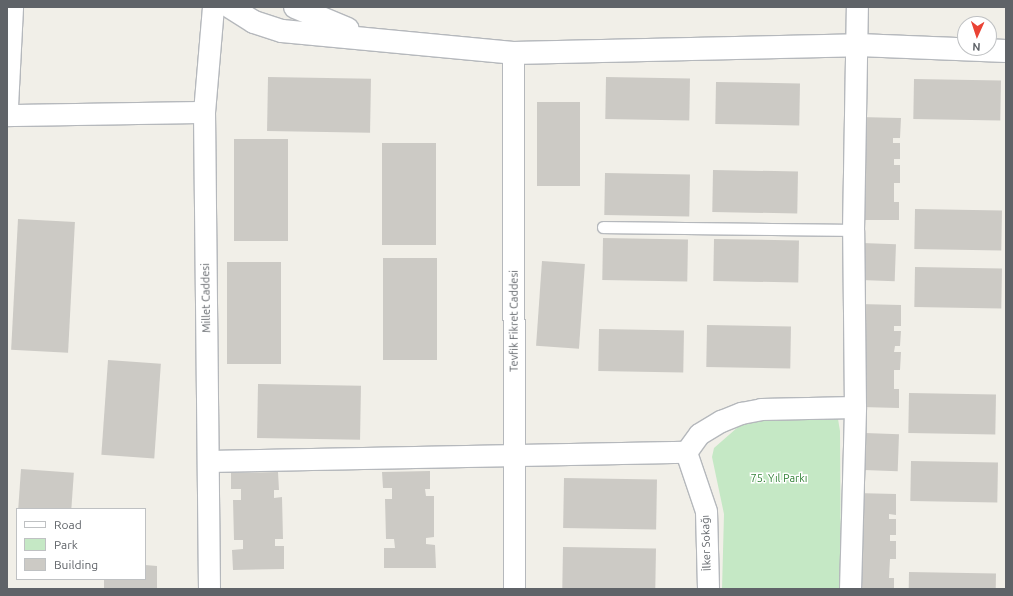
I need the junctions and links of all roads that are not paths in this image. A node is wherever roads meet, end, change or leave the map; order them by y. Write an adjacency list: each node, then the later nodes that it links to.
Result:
1 (12, 7): 10 (street)
2 (213, 7): 11 (street, Millet Caddesi)
3 (230, 7): 6 (street)
4 (295, 7): 6 (street)
5 (857, 7): 7 (street)
6 (385, 41): 9 (street)
7 (858, 45): 8 (street); 9 (street); 14 (street)
8 (1006, 51)
9 (512, 53): 17 (street, Tevfik Fikret Caddesi)
10 (7, 107)
11 (204, 112): 12 (street); 18 (street, Millet Caddesi)
12 (7, 115)
13 (603, 227): 14 (lane)
14 (853, 230): 15 (street)
15 (855, 407): 16 (street); 22 (street)
16 (686, 452): 17 (street); 21 (street, İlker Sokağı)
17 (515, 455): 18 (street); 20 (street, Tevfik Fikret Caddesi)
18 (208, 461): 19 (street, Millet Caddesi)
19 (209, 589)
20 (514, 589)
21 (708, 589)
22 (850, 589)

